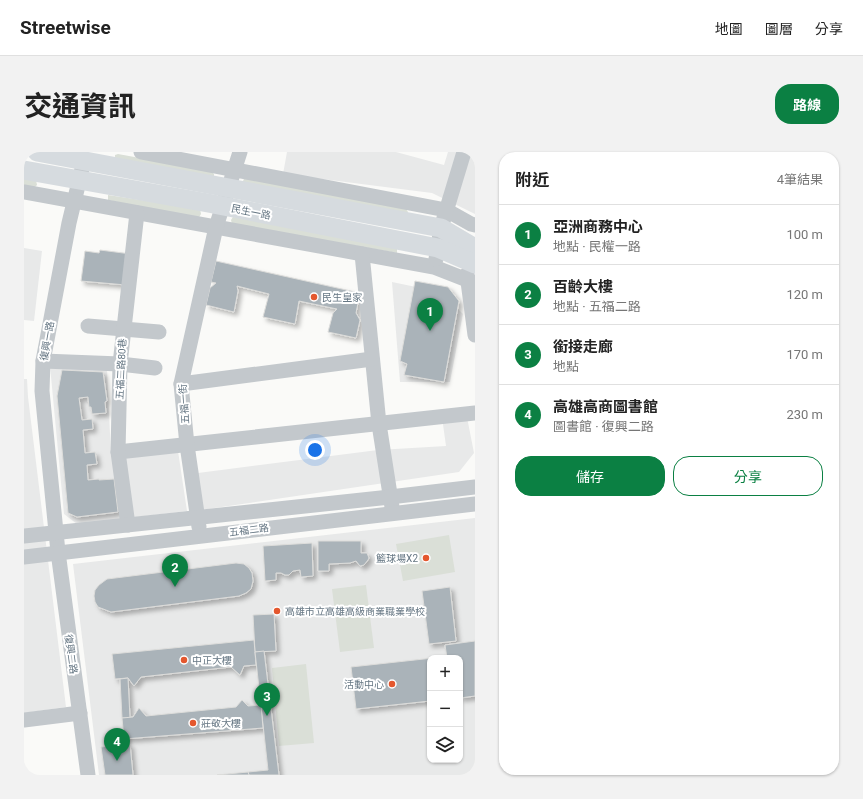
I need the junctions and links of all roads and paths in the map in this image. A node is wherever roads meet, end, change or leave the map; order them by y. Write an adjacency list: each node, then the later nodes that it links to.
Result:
1 (37, 152): 6 (main road, 民生一路)
2 (141, 152): 5 (street)
3 (240, 152): 8 (street, 五福一街)
4 (464, 152): 14 (street)
5 (178, 155): 8 (street)
6 (85, 156): 9 (street, 復興一路); 10 (main road, 民生一路)
7 (24, 170): 9 (main road, 民生一路)
8 (234, 170): 10 (street, 五福一街); 14 (street)
9 (79, 180): 12 (street, 復興一路); 13 (main road, 民生一路)
10 (228, 188): 13 (street, 五福一街); 18 (main road, 民生一路)
11 (24, 192): 12 (street)
12 (74, 201): 15 (street); 28 (street, 復興一路)
13 (222, 206): 17 (street, 五福一街); 19 (main road, 民生一路)
14 (446, 210): 16 (street); 18 (street)
15 (137, 213): 17 (street); 24 (street, 五福二路80巷)
16 (473, 224): 21 (street)
17 (216, 227): 20 (street); 31 (street, 五福一街)
18 (441, 228): 19 (street); 21 (main road, 民生一路)
19 (438, 248): 21 (main road, 民生一路); 22 (street)
20 (362, 254): 22 (street); 27 (street)
21 (471, 263): 22 (street); 26 (street)
22 (434, 267)
23 (88, 326): 24 (street)
24 (124, 329): 25 (street); 29 (street, 五福二路80巷)
25 (159, 332)
26 (475, 335)
27 (372, 359): 31 (street); 33 (street)
28 (43, 361): 29 (street); 42 (street, 復興一路)
29 (120, 364): 30 (street); 35 (street, 五福二路80巷)
30 (155, 368)
31 (181, 384): 34 (street, 五福一街)
32 (475, 413): 33 (street)
33 (379, 424): 34 (street); 37 (street)
34 (187, 445): 35 (street); 40 (street, 五福一街)
35 (118, 452): 41 (street, 五福二路80巷)
36 (475, 487): 37 (street, 五福二路)
37 (390, 497): 39 (street); 40 (street, 五福二路)
38 (475, 504): 39 (street, 五福二路)
39 (392, 513): 44 (street, 五福二路)
40 (197, 517): 41 (street, 五福二路); 44 (street, 五福一街)
41 (128, 525): 42 (street, 五福二路)
42 (56, 532): 43 (street, 五福二路); 45 (street, 復興二路)
43 (24, 536)
44 (200, 536): 45 (street, 五福二路)
45 (58, 552): 46 (street, 五福二路); 47 (street, 復興二路)
46 (24, 557)
47 (80, 713): 48 (street); 49 (street, 復興二路)
48 (24, 720)
49 (88, 775)

